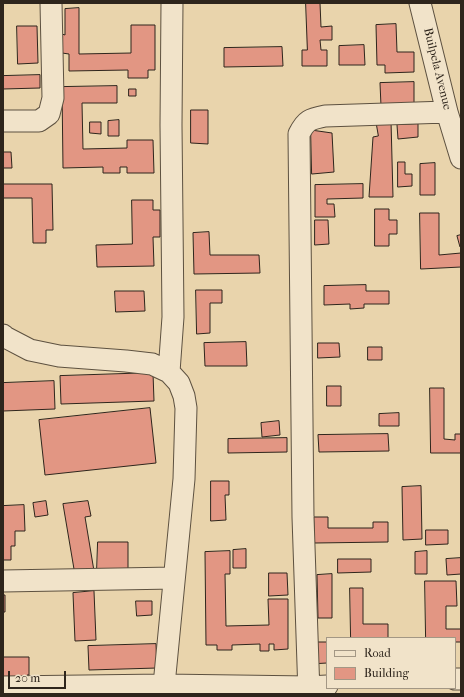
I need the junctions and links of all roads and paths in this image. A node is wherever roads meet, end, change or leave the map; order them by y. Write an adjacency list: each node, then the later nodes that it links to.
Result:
1 (51, 3): 5 (street)
2 (172, 3): 8 (street)
3 (420, 3): 4 (street, Builpela Avenue)
4 (447, 112): 6 (street, Builpela Avenue); 13 (street)
5 (3, 121)
6 (461, 158)
7 (3, 335): 8 (street)
8 (169, 372): 9 (street)
9 (174, 578): 10 (street); 11 (street)
10 (3, 581)
11 (164, 685): 12 (street); 13 (street)
12 (3, 687)
13 (315, 689)

